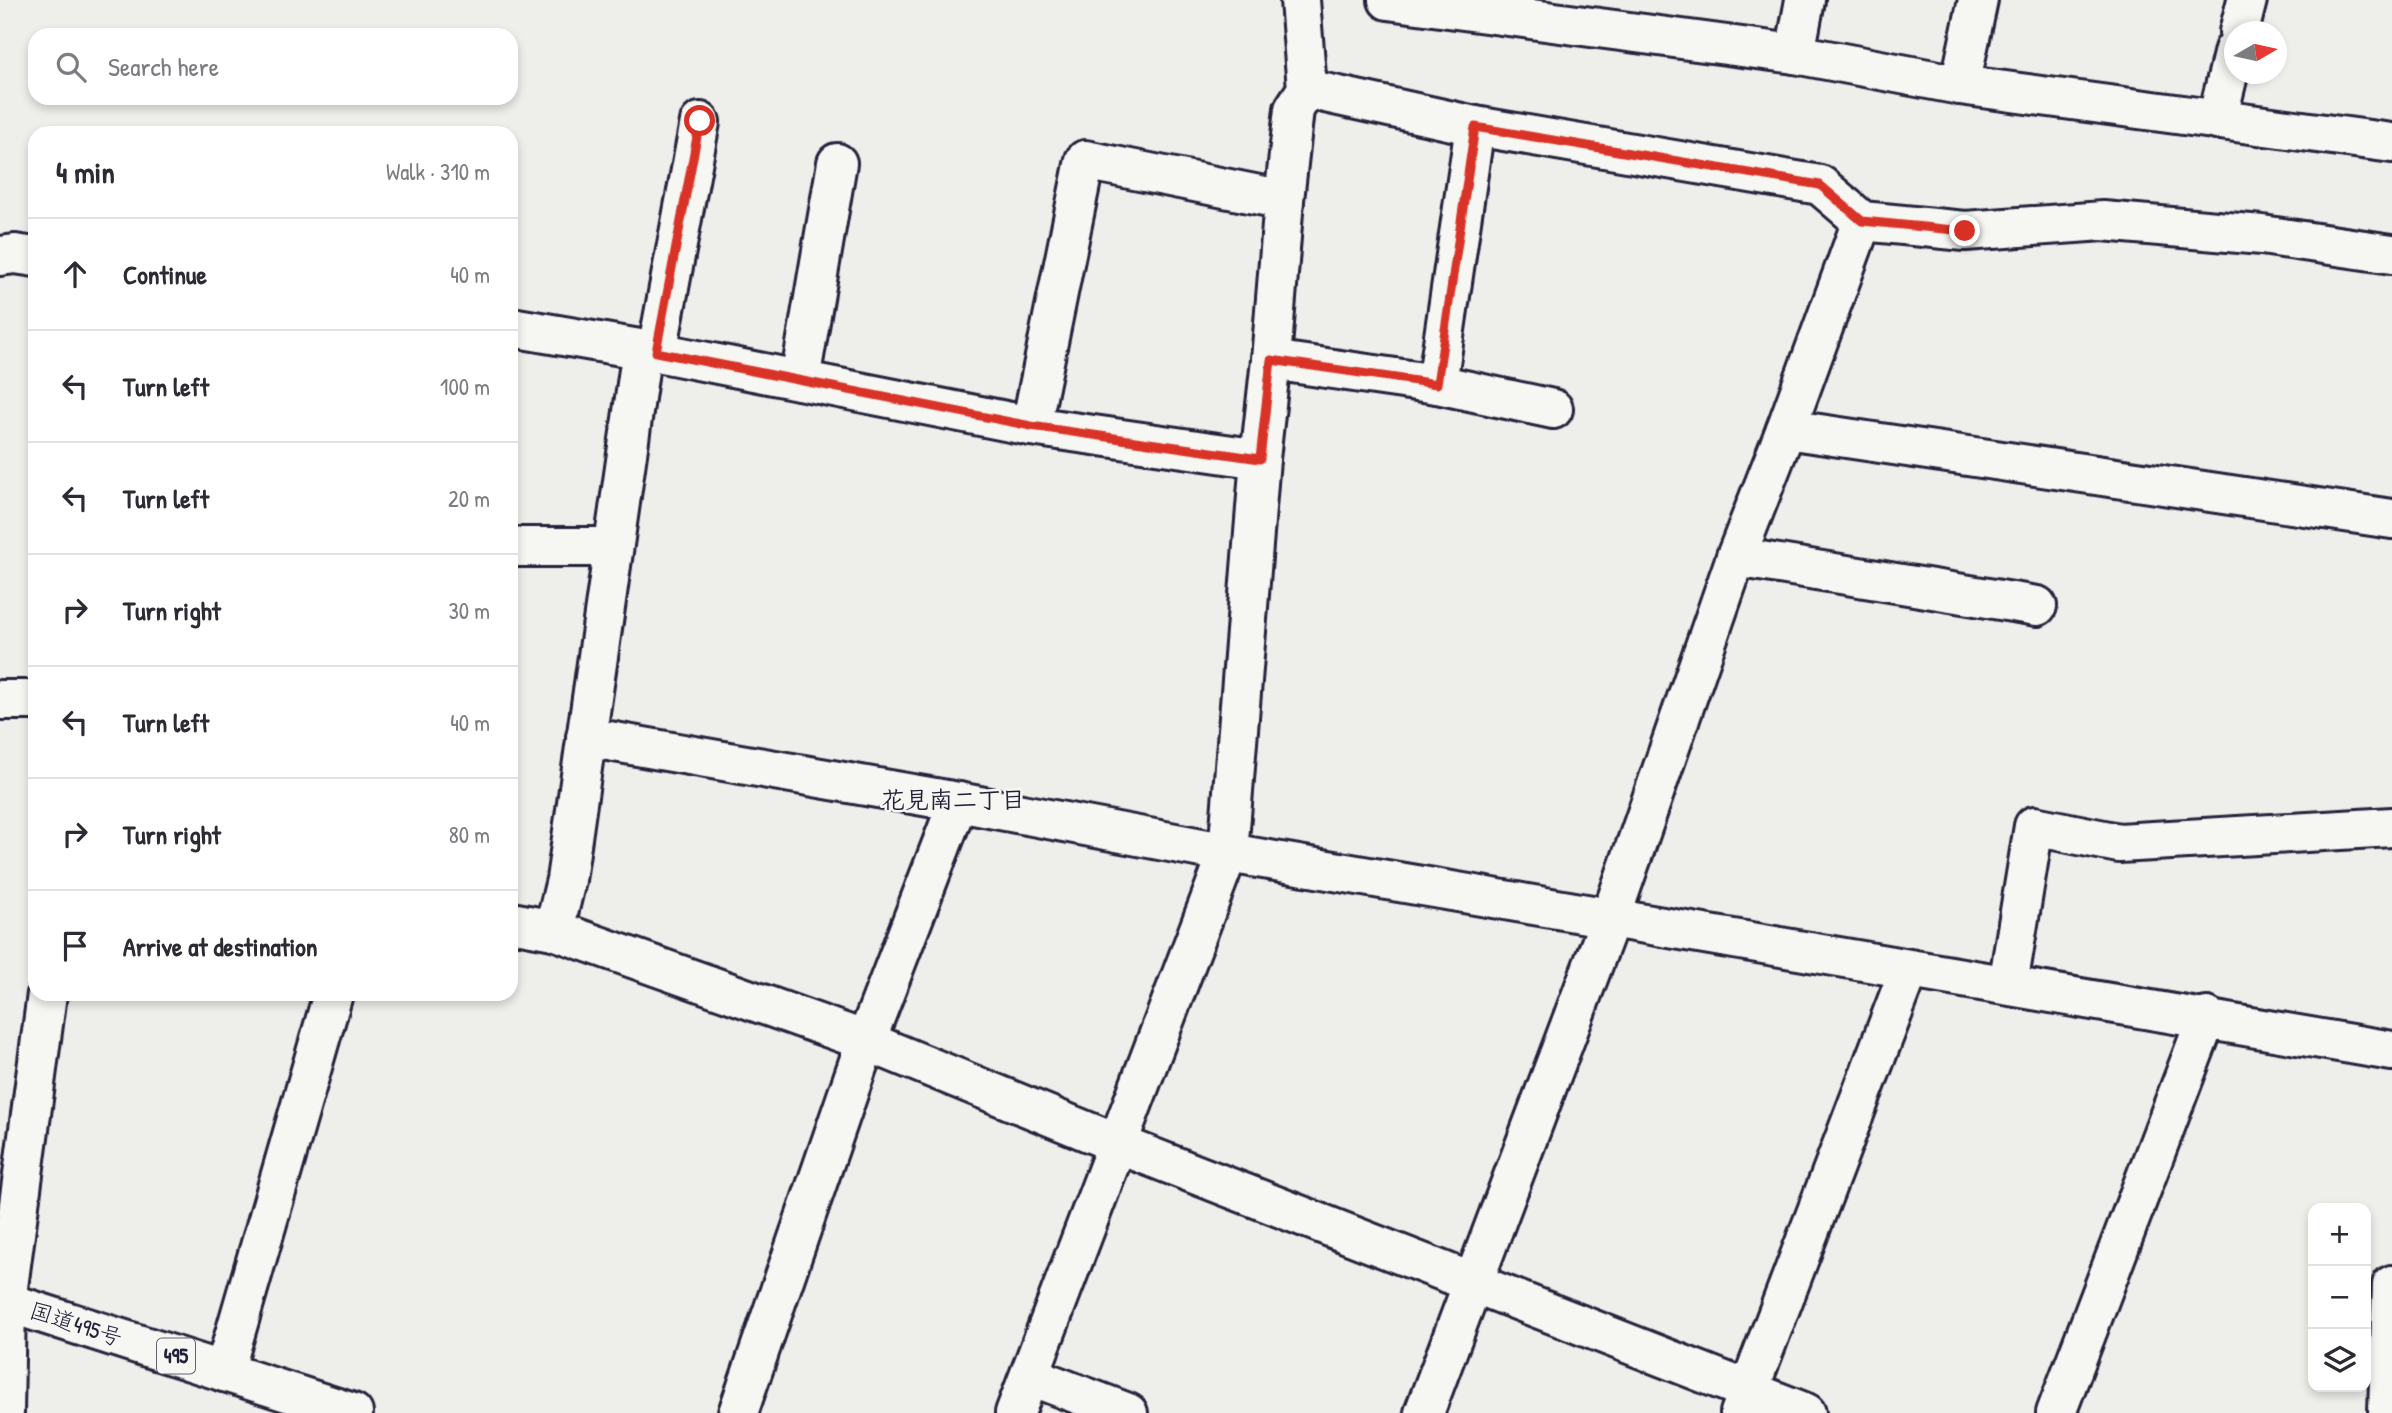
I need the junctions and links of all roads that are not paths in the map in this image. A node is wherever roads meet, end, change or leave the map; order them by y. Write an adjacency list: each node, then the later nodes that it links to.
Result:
1 (1300, 0): 10 (main road)
2 (1388, 0): 7 (main road)
3 (1805, 0): 7 (main road)
4 (1978, 0): 9 (main road)
5 (2247, 0): 6 (main road)
6 (2242, 21)
7 (1795, 54): 9 (main road)
8 (2226, 84): 11 (main road)
9 (1960, 85): 11 (main road)
10 (1307, 89): 13 (main road); 16 (main road)
11 (2217, 120): 14 (main road)
12 (700, 121): 22 (main road)
13 (1475, 127): 17 (main road); 25 (main road)
14 (2392, 143)
15 (837, 163): 24 (main road)
16 (1284, 200): 23 (main road); 27 (main road)
17 (1862, 221): 18 (main road); 28 (main road)
18 (2392, 254)
19 (0, 256): 20 (main road)
20 (28, 256)
21 (518, 328): 22 (main road)
22 (649, 350): 24 (main road); 32 (main road)
23 (1271, 360): 25 (main road); 29 (main road)
24 (800, 380): 27 (main road)
25 (1437, 384): 26 (main road)
26 (1553, 409)
27 (1031, 426): 29 (main road)
28 (1786, 429): 30 (main road); 33 (main road)
29 (1260, 459): 40 (main road)
30 (2392, 519)
31 (518, 547): 32 (main road)
32 (613, 547): 37 (main road)
33 (1736, 558): 34 (main road); 41 (main road)
34 (2037, 606)
35 (0, 700): 36 (main road)
36 (28, 700)
37 (586, 737): 38 (main road); 43 (main road)
38 (958, 802): 40 (main road); 49 (main road)
39 (2392, 827): 45 (main road)
40 (1228, 853): 41 (main road); 51 (main road)
41 (1611, 917): 44 (main road); 52 (main road)
42 (518, 923): 43 (main road)
43 (554, 930): 49 (main road)
44 (1909, 970): 45 (main road); 57 (main road)
45 (2008, 985): 48 (main road)
46 (46, 1001): 54 (main road)
47 (331, 1001): 55 (main road)
48 (2207, 1017): 50 (main road); 65 (main road)
49 (866, 1041): 51 (main road); 60 (main road)
50 (2392, 1051)
51 (1118, 1144): 52 (main road); 56 (main road)
52 (1474, 1284): 57 (main road); 63 (main road)
53 (2392, 1285): 66 (main road)
54 (3, 1301): 55 (main road, 国道495号 / 495); 58 (main road)
55 (223, 1372): 59 (main road, 国道495号 / 495)
56 (1030, 1376): 61 (main road); 62 (main road)
57 (1744, 1402): 64 (main road)
58 (4, 1413)
59 (353, 1413)
60 (738, 1413)
61 (1015, 1413)
62 (1128, 1413)
63 (1424, 1413)
64 (1806, 1413)
65 (2056, 1413)
66 (2388, 1413)

